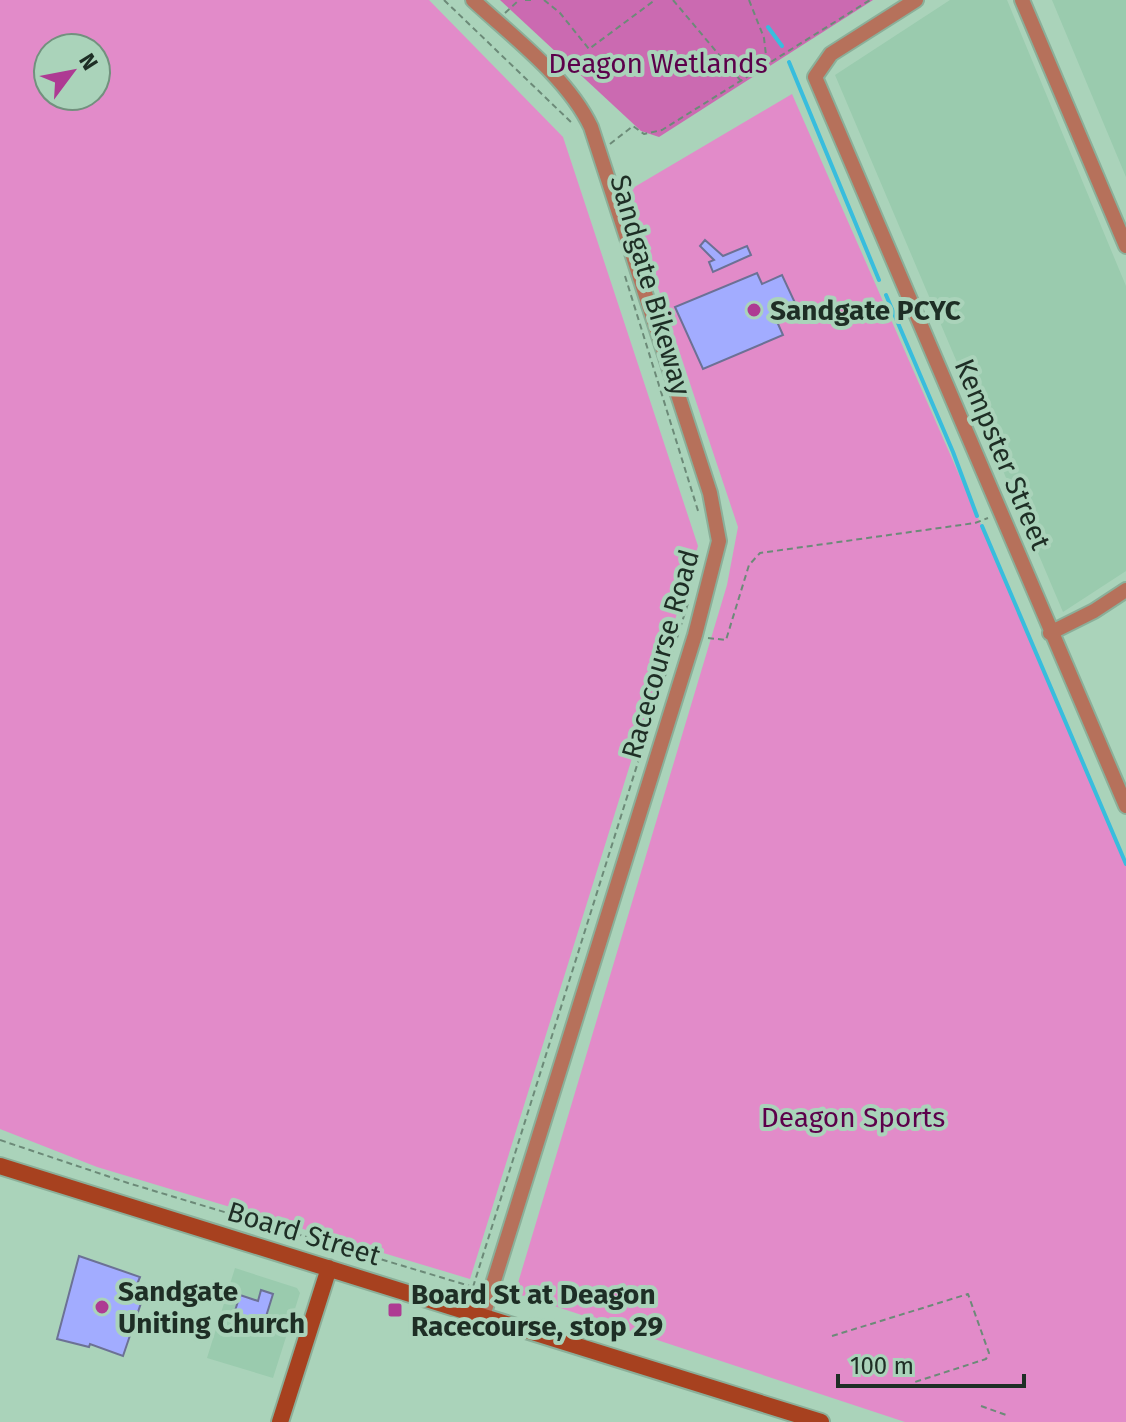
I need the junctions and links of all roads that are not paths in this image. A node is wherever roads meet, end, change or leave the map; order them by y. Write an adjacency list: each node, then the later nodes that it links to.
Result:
1 (473, 0): 10 (street, Racecourse Road)
2 (916, 0): 6 (street, Kempster Street)
3 (1022, 0): 4 (street)
4 (1126, 246)
5 (1126, 590): 6 (street)
6 (1050, 633): 7 (street, Kempster Street)
7 (1126, 806)
8 (0, 1166): 9 (main road, Board Street)
9 (329, 1268): 10 (main road, Board Street); 11 (main road)
10 (483, 1316): 12 (main road, Board Street)
11 (280, 1422)
12 (821, 1422)

